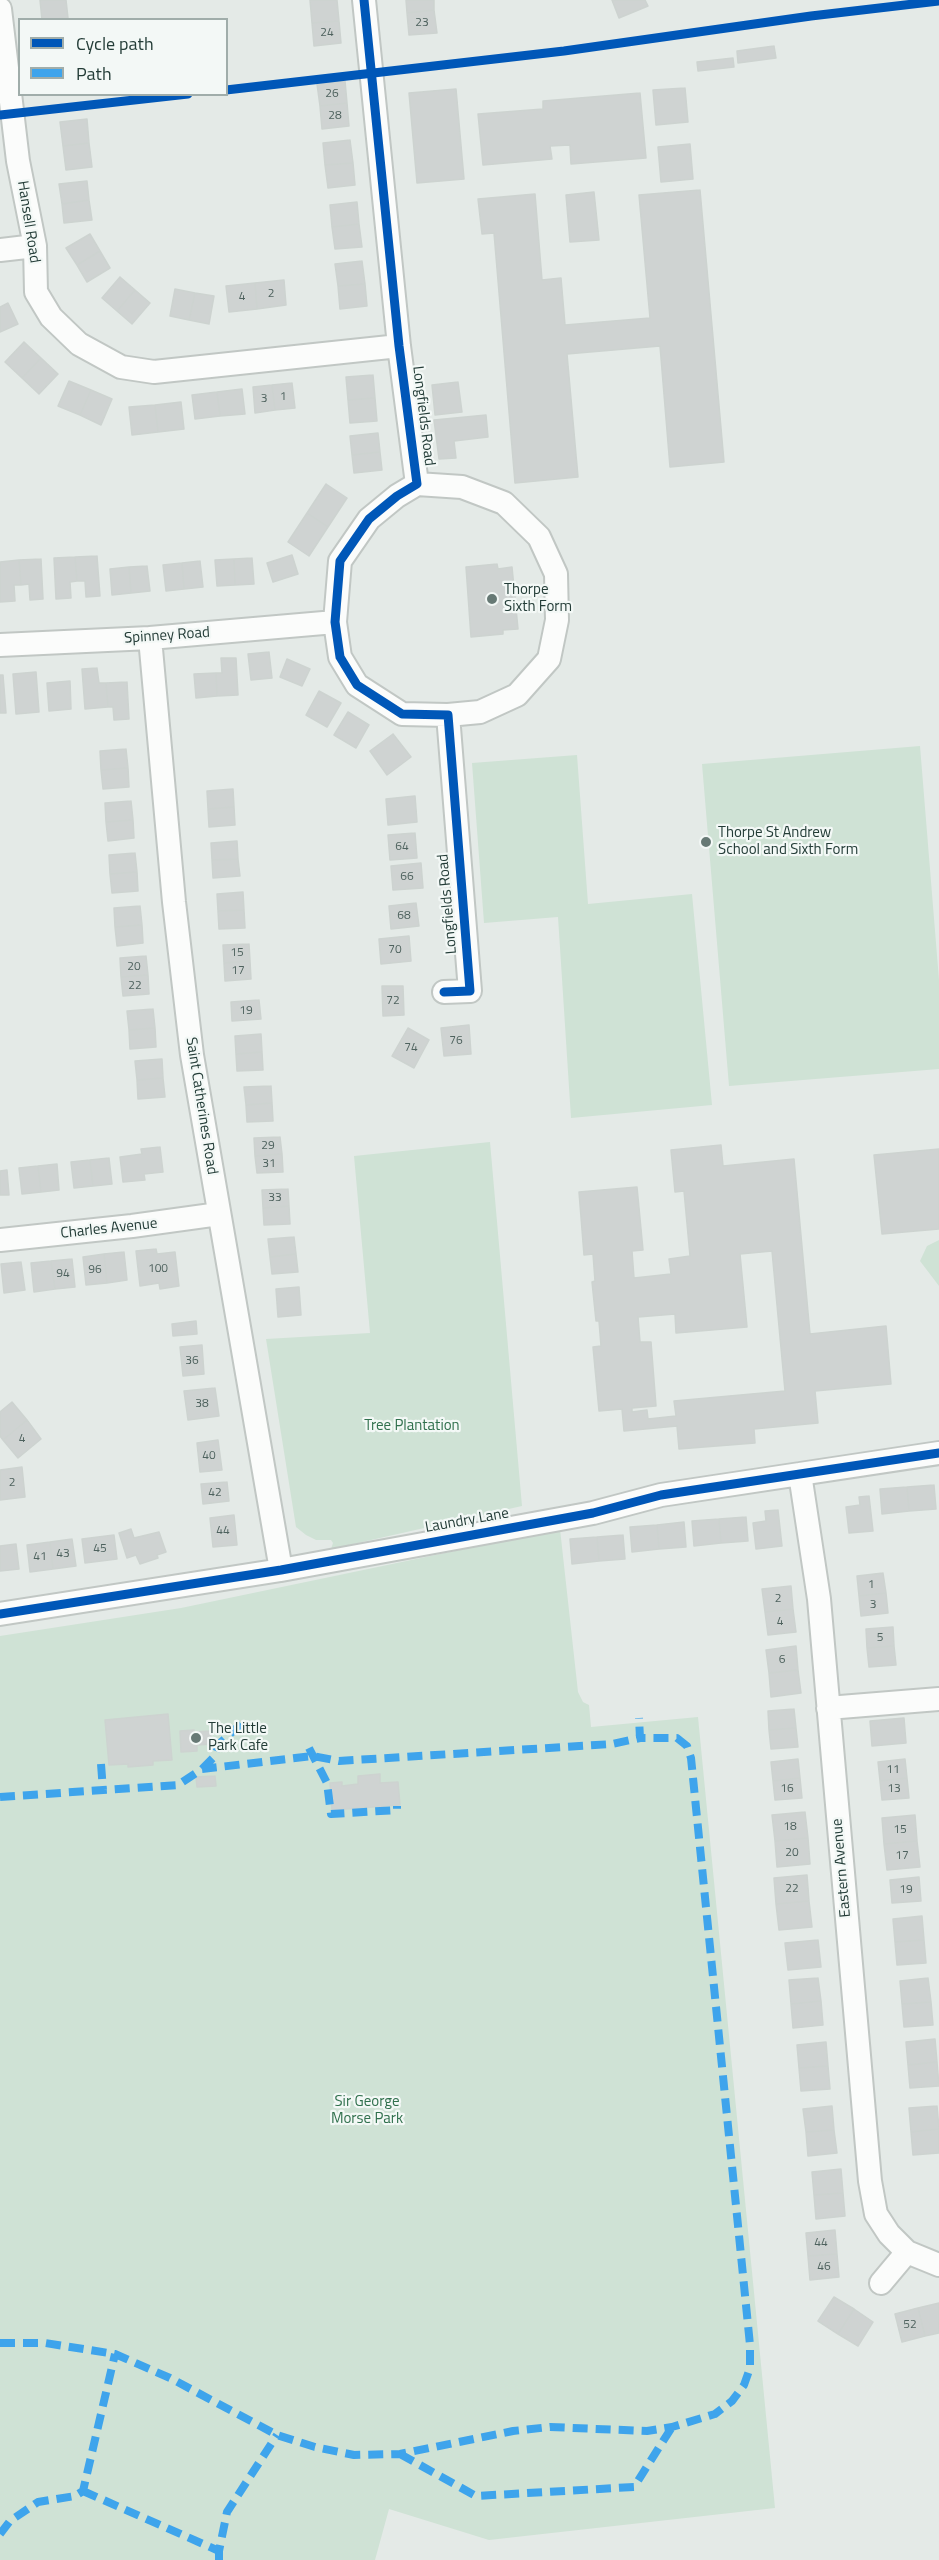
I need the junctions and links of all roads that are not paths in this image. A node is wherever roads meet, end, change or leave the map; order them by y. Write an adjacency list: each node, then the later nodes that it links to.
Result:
1 (364, 0): 5 (street, Longfields Road)
2 (0, 9): 3 (street, Hansell Road)
3 (35, 246): 4 (street); 5 (street, Hansell Road)
4 (0, 250)
5 (399, 346): 6 (street, Longfields Road)
6 (417, 484): 7 (street, Longfields Road); 10 (street)
7 (334, 622): 8 (street, Spinney Road); 10 (street, Longfields Road)
8 (150, 638): 9 (street, Spinney Road); 12 (street, Saint Catherines Road)
9 (0, 645)
10 (448, 716): 11 (street, Longfields Road)
11 (444, 992)
12 (219, 1214): 13 (street, Charles Avenue); 16 (street, Saint Catherines Road)
13 (0, 1240)
14 (939, 1453): 15 (street, Laundry Lane)
15 (800, 1474): 16 (street, Laundry Lane); 19 (street, Eastern Avenue)
16 (281, 1570): 17 (street, Laundry Lane)
17 (0, 1614)
18 (939, 1699): 19 (street)
19 (828, 1708): 20 (street, Eastern Avenue)
20 (907, 2252): 21 (street, Eastern Avenue); 22 (street)
21 (939, 2265)
22 (881, 2283)

